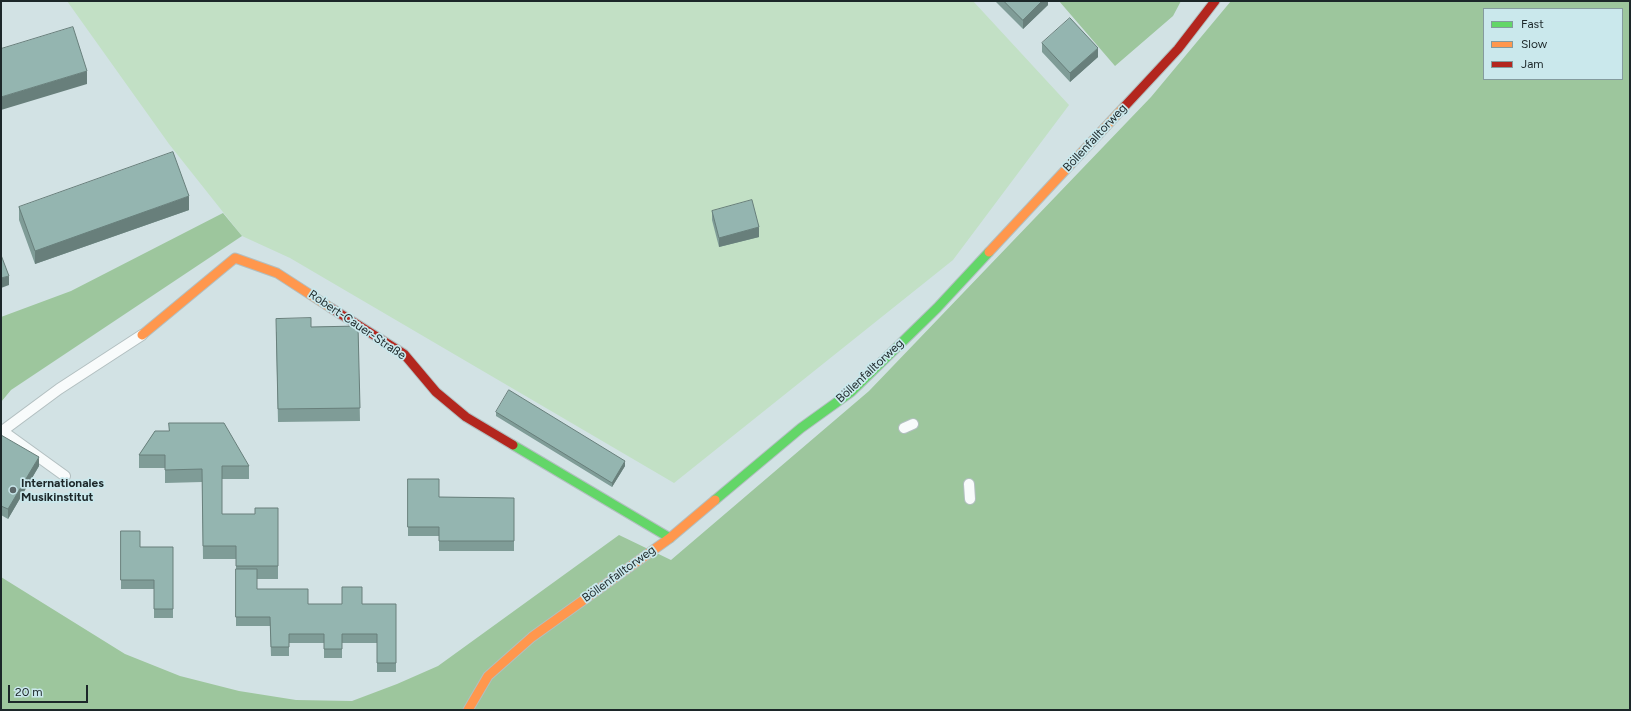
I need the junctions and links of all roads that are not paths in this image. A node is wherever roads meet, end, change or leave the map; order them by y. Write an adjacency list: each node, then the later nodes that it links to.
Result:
1 (1215, 1): 9 (street, Böllenfalltorweg)
2 (142, 335): 5 (lane); 9 (street, Robert-Cauer-Straße)
3 (913, 424): 4 (lane)
4 (904, 428)
5 (2, 432): 6 (lane)
6 (64, 476)
7 (969, 484): 8 (lane)
8 (970, 499)
9 (670, 538): 10 (street, Böllenfalltorweg)
10 (468, 710)

